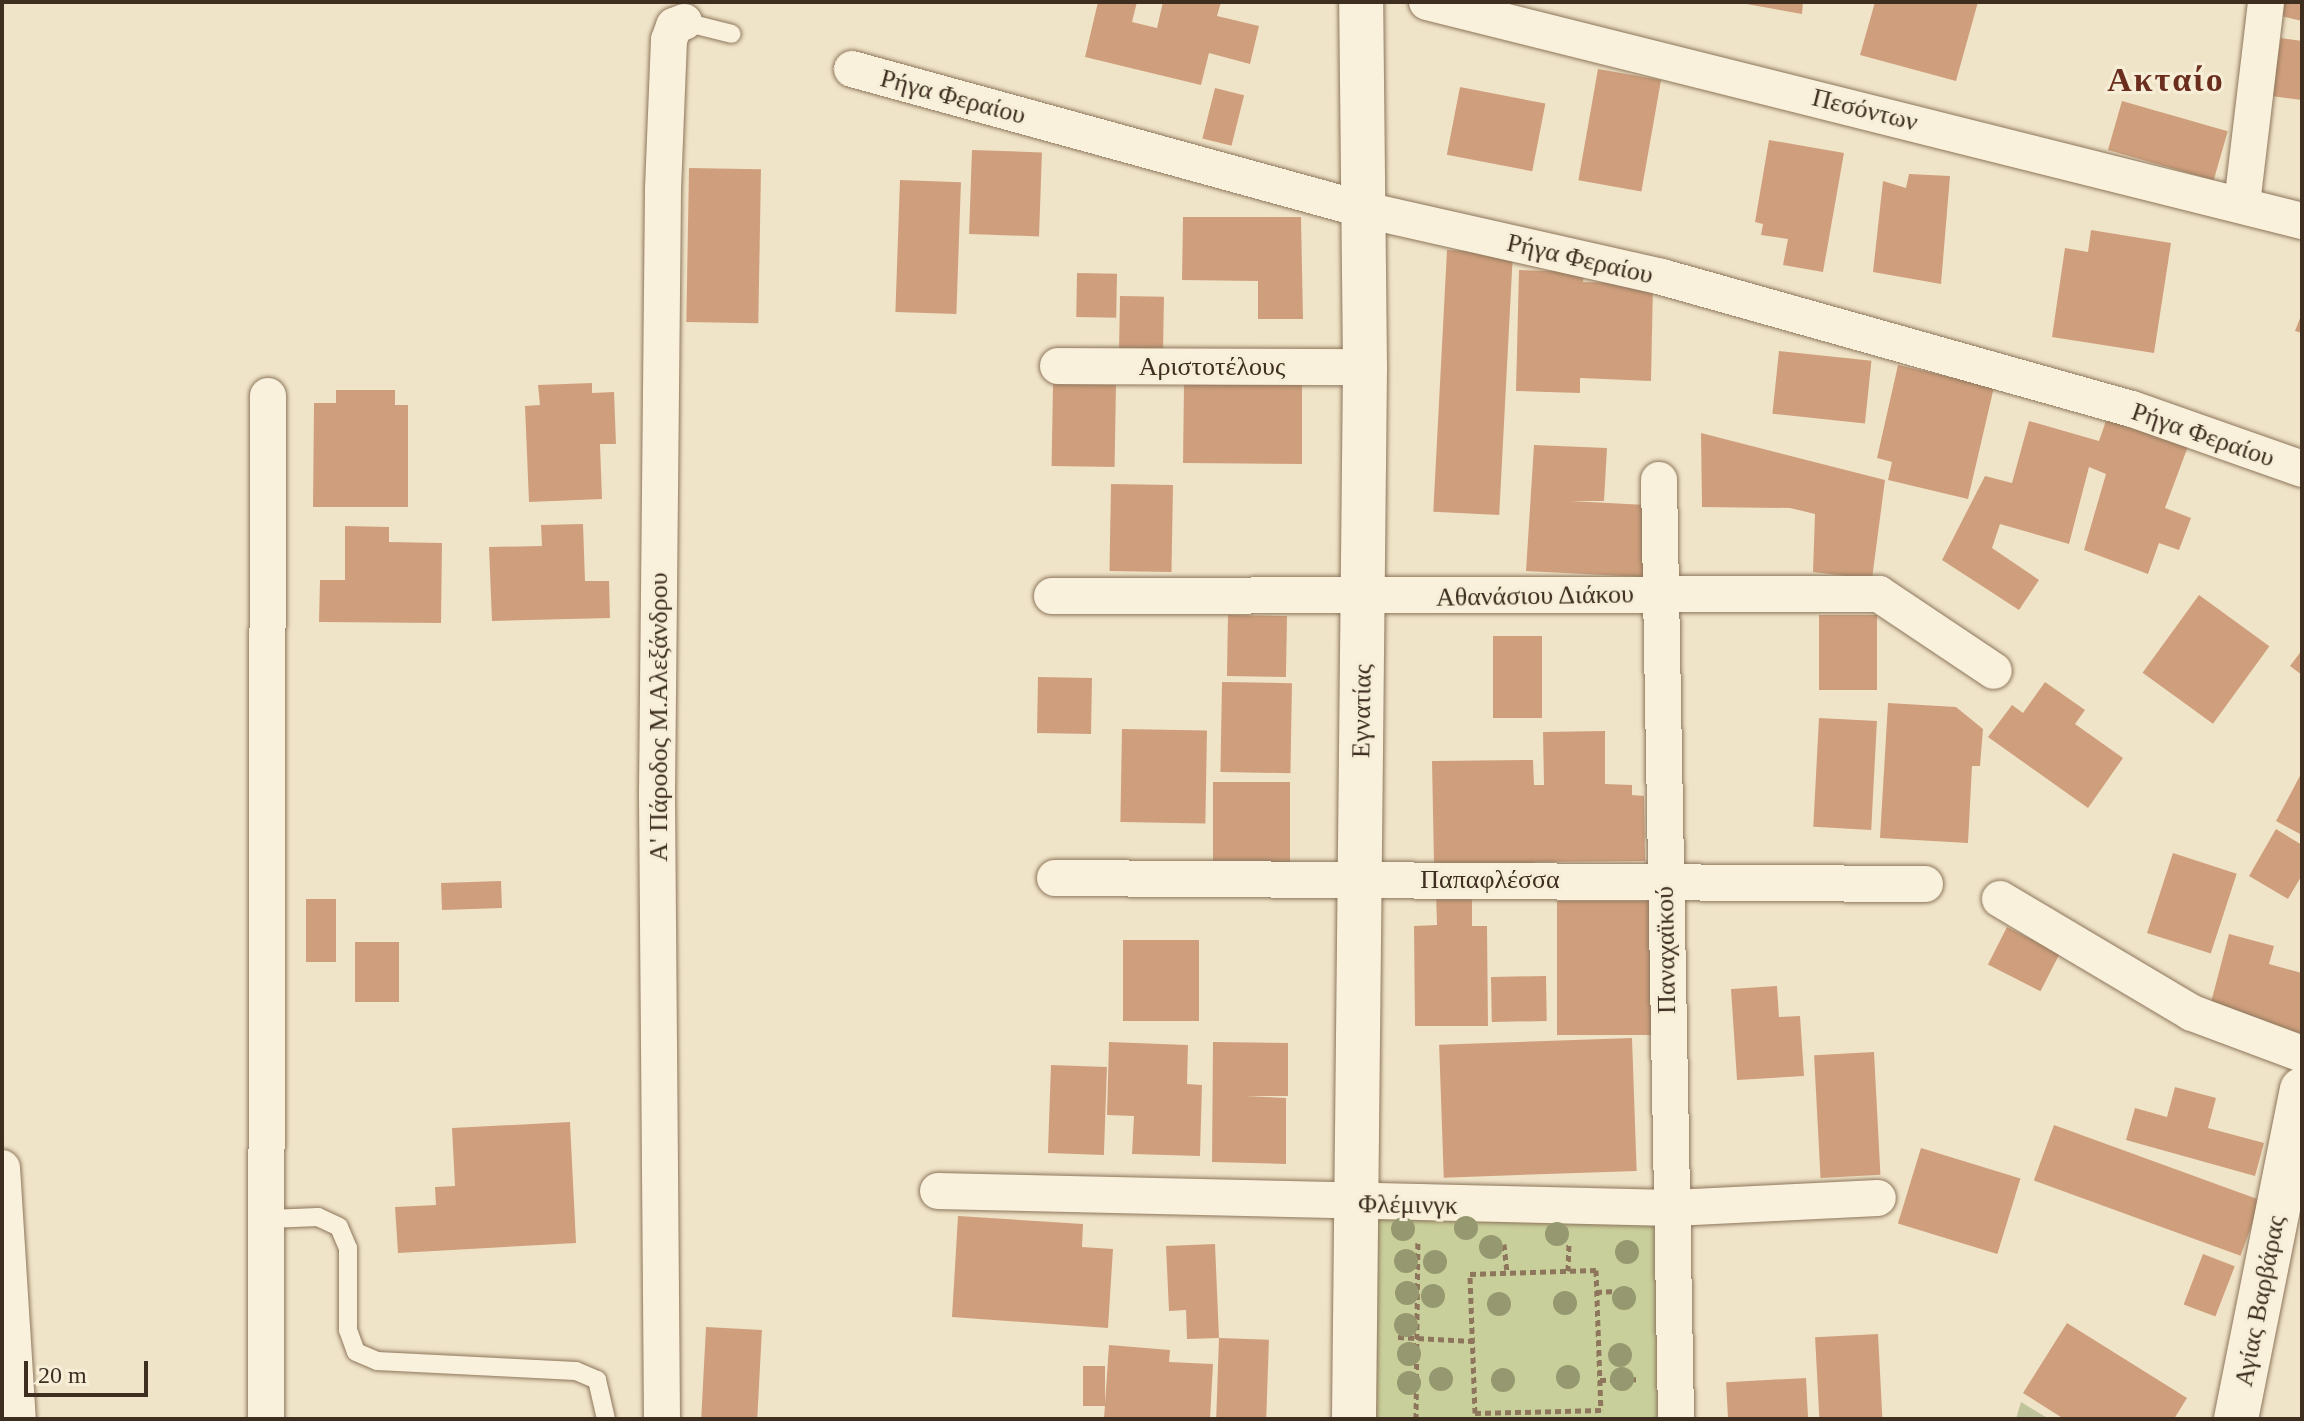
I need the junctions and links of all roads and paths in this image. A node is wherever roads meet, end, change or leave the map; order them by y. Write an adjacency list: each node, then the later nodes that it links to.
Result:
1 (1361, 2): 8 (main road, Εγνατίας)
2 (1427, 2): 7 (street, Πεσόντων)
3 (2266, 2): 7 (street)
4 (684, 22): 5 (lane); 39 (street, Α' Πάροδος Μ.Αλεξάνδρου)
5 (732, 34)
6 (852, 69): 8 (street, Ρήγα Φεραίου)
7 (2242, 204): 9 (street, Πεσόντων)
8 (1365, 210): 11 (main road, Εγνατίας); 13 (street, Ρήγα Φεραίου)
9 (2302, 221)
10 (1058, 366): 11 (street, Αριστοτέλους)
11 (1365, 367): 17 (main road, Εγνατίας)
12 (268, 396): 32 (street)
13 (2302, 469)
14 (1659, 480): 15 (street, Παναχαϊκού)
15 (1657, 595): 17 (street, Αθανάσιου Διάκου); 18 (street, Αθανάσιου Διάκου); 21 (street, Παναχαϊκού)
16 (1052, 596): 17 (street, Αθανάσιου Διάκου)
17 (1363, 598): 20 (main road, Εγνατίας)
18 (1994, 671)
19 (1055, 878): 20 (street, Παπαφλέσσα)
20 (1360, 879): 21 (street, Παπαφλέσσα); 29 (main road, Εγνατίας)
21 (1664, 881): 22 (street, Παπαφλέσσα); 31 (street, Παναχαϊκού)
22 (1925, 884)
23 (2000, 899): 24 (street)
24 (2302, 1054)
25 (2302, 1090): 44 (main road, Αγίας Βαρβάρας)
26 (2, 1168): 36 (street)
27 (938, 1191): 29 (street, Φλέμινγκ)
28 (1878, 1198): 31 (street, Φλέμινγκ)
29 (1359, 1204): 30 (street, Φλέμινγκ); 40 (main road, Εγνατίας)
30 (1418, 1205): 31 (street, Φλέμινγκ); 33 (path)
31 (1673, 1208): 43 (street, Παναχαϊκού)
32 (269, 1219): 37 (street); 38 (lane)
33 (1416, 1337): 34 (path); 41 (path)
34 (1472, 1341): 35 (path); 35 (path)
35 (1553, 1411): 42 (path)
36 (18, 1419)
37 (266, 1419)
38 (606, 1419)
39 (662, 1419)
40 (1354, 1419)
41 (1416, 1419)
42 (1553, 1419)
43 (1676, 1419)
44 (2236, 1419)

